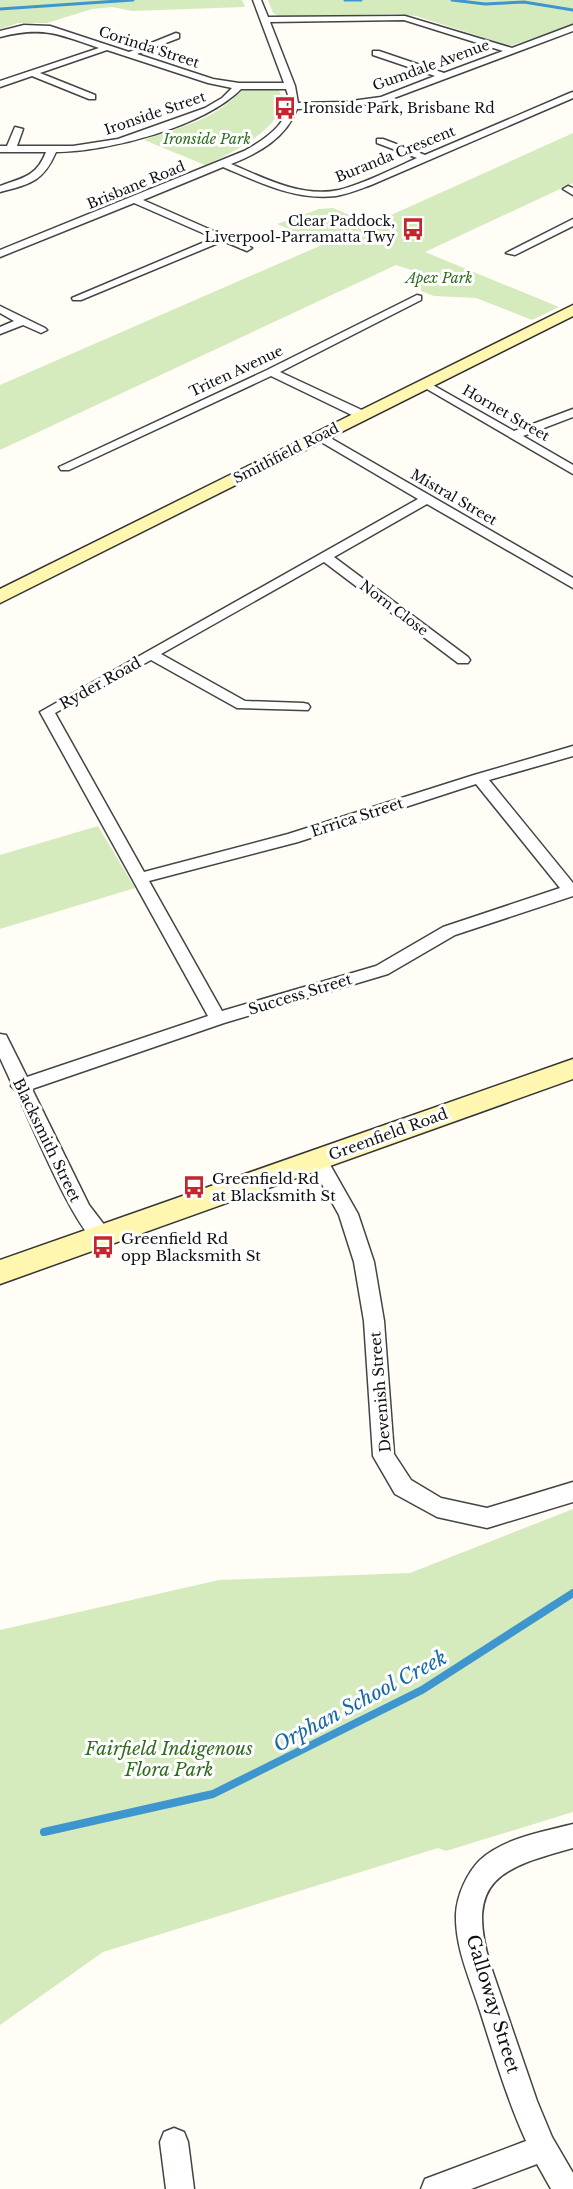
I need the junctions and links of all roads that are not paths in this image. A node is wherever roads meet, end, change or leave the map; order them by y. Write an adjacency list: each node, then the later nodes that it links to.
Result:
1 (257, 0): 2 (street)
2 (265, 20): 9 (street); 16 (street)
3 (573, 28): 4 (street, Gumdale Avenue)
4 (560, 32): 7 (street); 9 (street, Gumdale Avenue)
5 (0, 33): 8 (street, Corinda Street)
6 (176, 36): 11 (street)
7 (573, 36)
8 (106, 48): 11 (street, Corinda Street); 12 (street)
9 (509, 50): 13 (street, Gumdale Avenue)
10 (376, 53): 13 (street)
11 (128, 55): 15 (street, Corinda Street)
12 (32, 73): 14 (street); 18 (street)
13 (443, 76): 19 (street, Gumdale Avenue)
14 (0, 84)
15 (239, 86): 16 (street, Corinda Street); 24 (street, Ironside Street)
16 (291, 86): 19 (street)
17 (573, 95): 25 (street, Buranda Crescent)
18 (92, 97)
19 (294, 106): 26 (street, Brisbane Road)
20 (18, 129): 23 (street)
21 (380, 141): 25 (street)
22 (0, 149): 23 (street, Ironside Street)
23 (11, 149): 24 (street, Ironside Street)
24 (52, 150): 27 (street)
25 (425, 158): 26 (street, Buranda Crescent)
26 (224, 164): 28 (street, Brisbane Road)
27 (0, 189)
28 (135, 200): 30 (street); 33 (street, Brisbane Road)
29 (573, 222): 32 (street)
30 (222, 238): 31 (street); 34 (street)
31 (246, 248)
32 (511, 252)
33 (0, 254)
34 (77, 298)
35 (417, 298): 41 (street, Triten Avenue)
36 (0, 309): 38 (street)
37 (573, 310): 42 (main road, Smithfield Road)
38 (23, 321): 39 (street); 40 (street)
39 (41, 330)
40 (0, 331)
41 (271, 372): 44 (street); 47 (street, Triten Avenue)
42 (424, 383): 44 (main road, Smithfield Road); 45 (street, Hornet Street)
43 (573, 413): 45 (street)
44 (362, 415): 46 (main road, Smithfield Road)
45 (514, 435): 48 (street, Hornet Street)
46 (320, 436): 49 (street, Mistral Street); 52 (main road, Smithfield Road)
47 (65, 467)
48 (573, 470)
49 (428, 499): 50 (street, Ryder Road); 51 (street, Mistral Street)
50 (325, 556): 53 (street, Ryder Road); 54 (street, Norn Close)
51 (573, 584)
52 (0, 597)
53 (151, 654): 55 (street); 58 (street, Ryder Road)
54 (463, 660)
55 (303, 707)
56 (573, 752): 57 (street, Errica Street)
57 (480, 778): 58 (street, Errica Street); 59 (street)
58 (140, 878): 60 (street, Ryder Road)
59 (572, 890): 60 (street, Success Street)
60 (218, 1019): 63 (street, Success Street)
61 (0, 1040): 63 (street, Blacksmith Street)
62 (573, 1069): 64 (main road, Greenfield Road)
63 (20, 1086): 65 (street, Blacksmith Street)
64 (317, 1159): 65 (main road, Greenfield Road); 67 (street, Devenish Street)
65 (102, 1236): 66 (main road, Greenfield Road)
66 (0, 1272)
67 (573, 1492)
68 (573, 1836): 70 (street, Galloway Street)
69 (174, 2142): 71 (street)
70 (542, 2148): 72 (street); 73 (street, Galloway Street)
71 (180, 2189)
72 (435, 2189)
73 (567, 2189)

